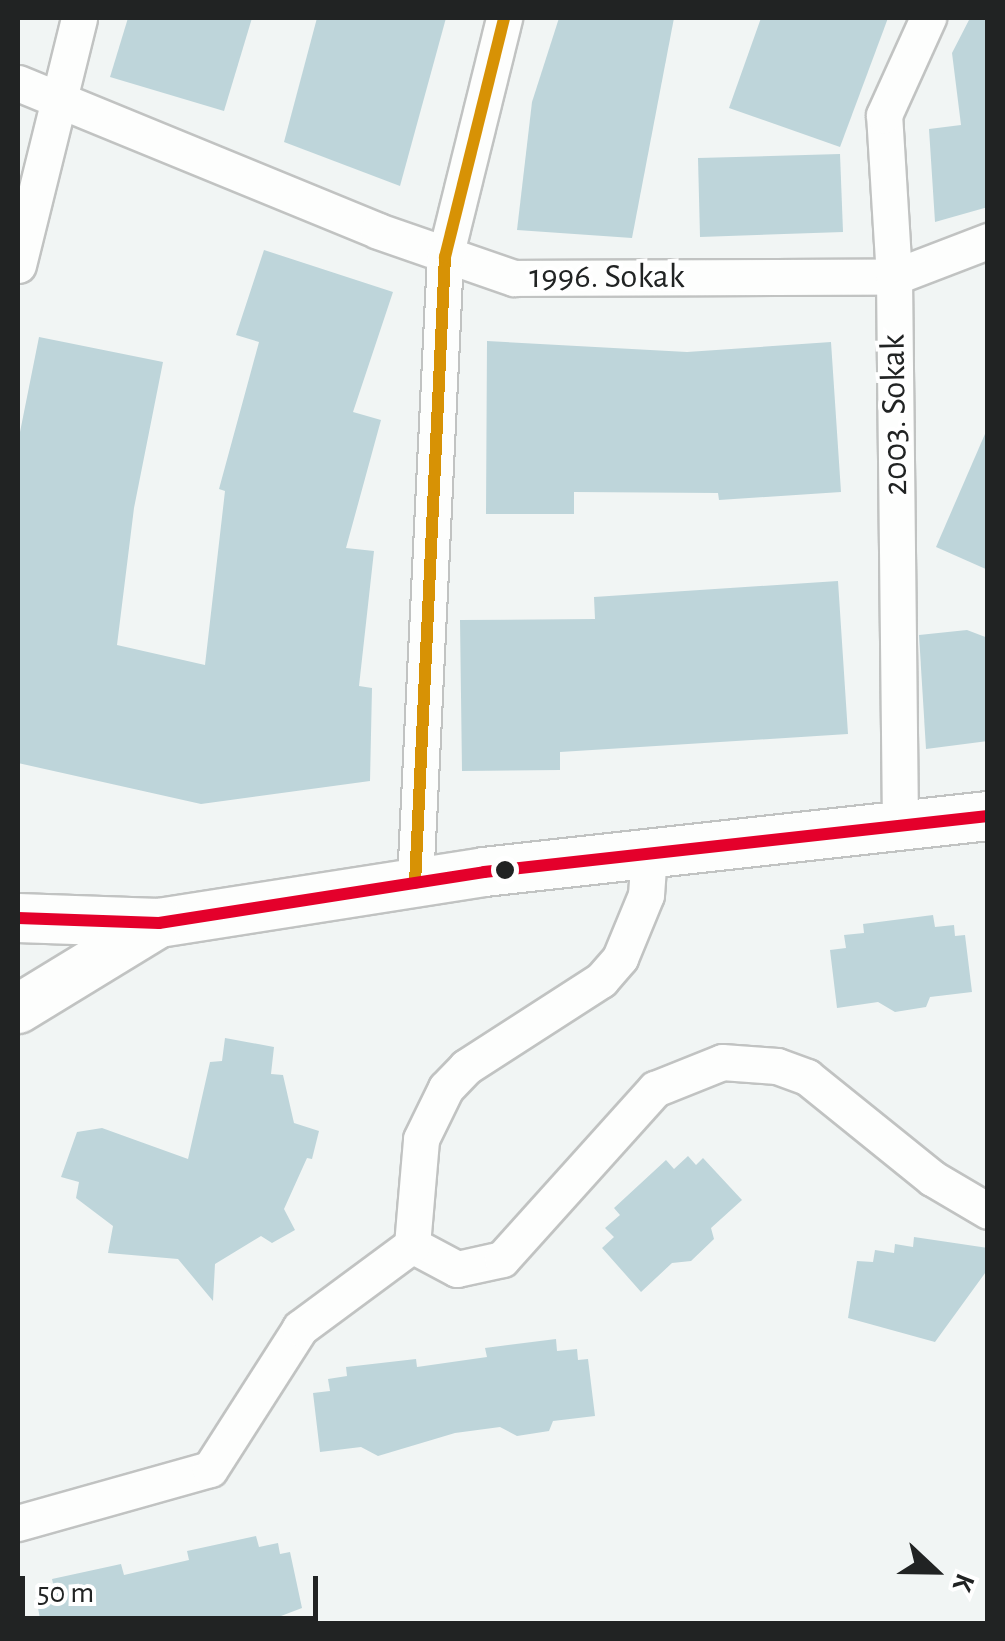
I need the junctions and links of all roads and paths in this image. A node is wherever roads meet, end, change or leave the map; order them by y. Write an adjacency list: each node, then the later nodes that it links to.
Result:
1 (79, 18): 5 (street)
2 (504, 18): 7 (street)
3 (928, 18): 9 (street, 2003. Sokak)
4 (18, 83): 5 (street, 1996. Sokak)
5 (60, 100): 7 (street, 1996. Sokak); 8 (street)
6 (988, 241): 9 (street, 1996. Sokak)
7 (445, 257): 9 (street, 1996. Sokak); 13 (street)
8 (18, 265)
9 (894, 277): 11 (street, 2003. Sokak)
10 (988, 816): 11 (street)
11 (900, 823): 12 (street)
12 (650, 853): 13 (street); 18 (street)
13 (416, 882): 15 (street)
14 (18, 918): 15 (street)
15 (159, 923): 16 (street)
16 (18, 1010)
17 (988, 1211): 18 (street)
18 (412, 1245): 19 (street)
19 (18, 1523)

